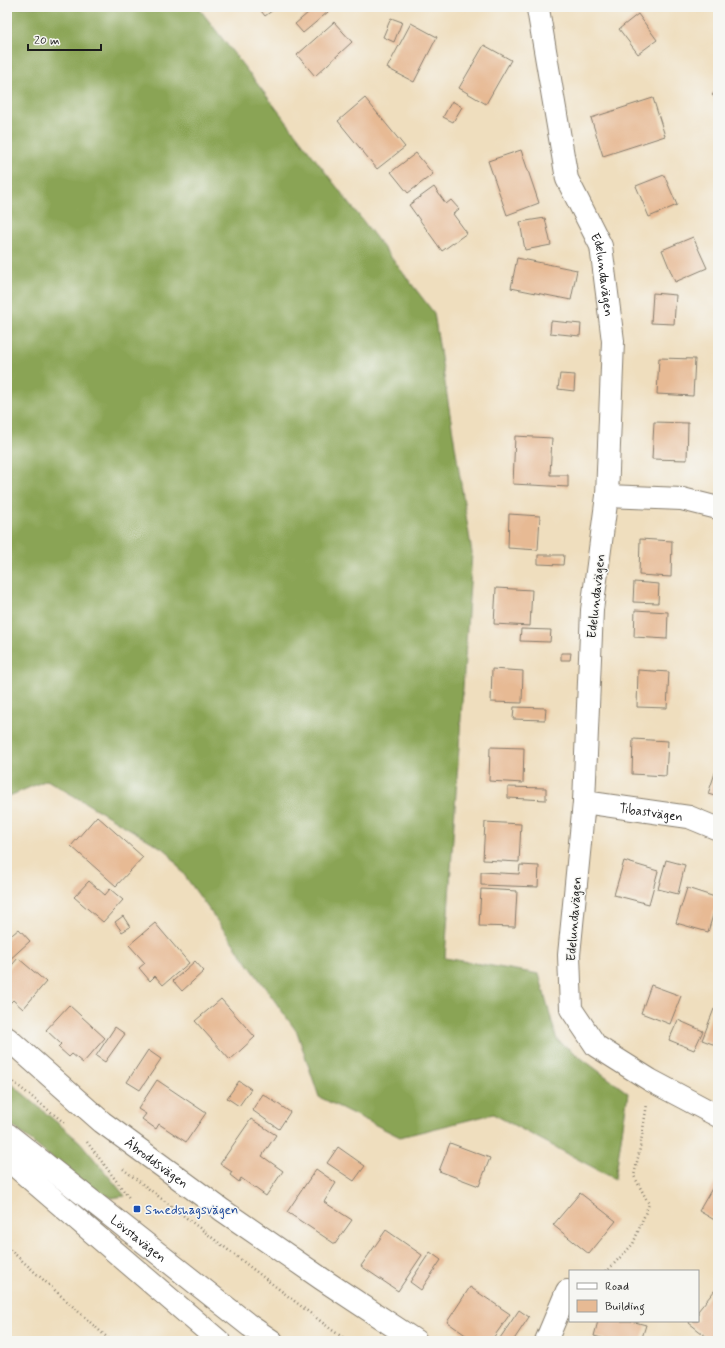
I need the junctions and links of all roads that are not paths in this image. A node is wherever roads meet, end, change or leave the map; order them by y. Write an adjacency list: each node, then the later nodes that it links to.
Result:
1 (535, 8): 2 (street, Edelundavägen)
2 (607, 496): 3 (street); 4 (street, Edelundavägen)
3 (718, 508)
4 (584, 802): 5 (street, Tibastvägen); 7 (street, Edelundavägen)
5 (718, 829)
6 (7, 1038): 13 (street, Åbroddsvägen)
7 (718, 1116)
8 (7, 1134): 12 (street, Lövstavägen)
9 (7, 1159): 11 (street, Lövstavägen)
10 (567, 1290): 14 (street)
11 (220, 1341)
12 (272, 1341)
13 (416, 1341)
14 (546, 1341)

